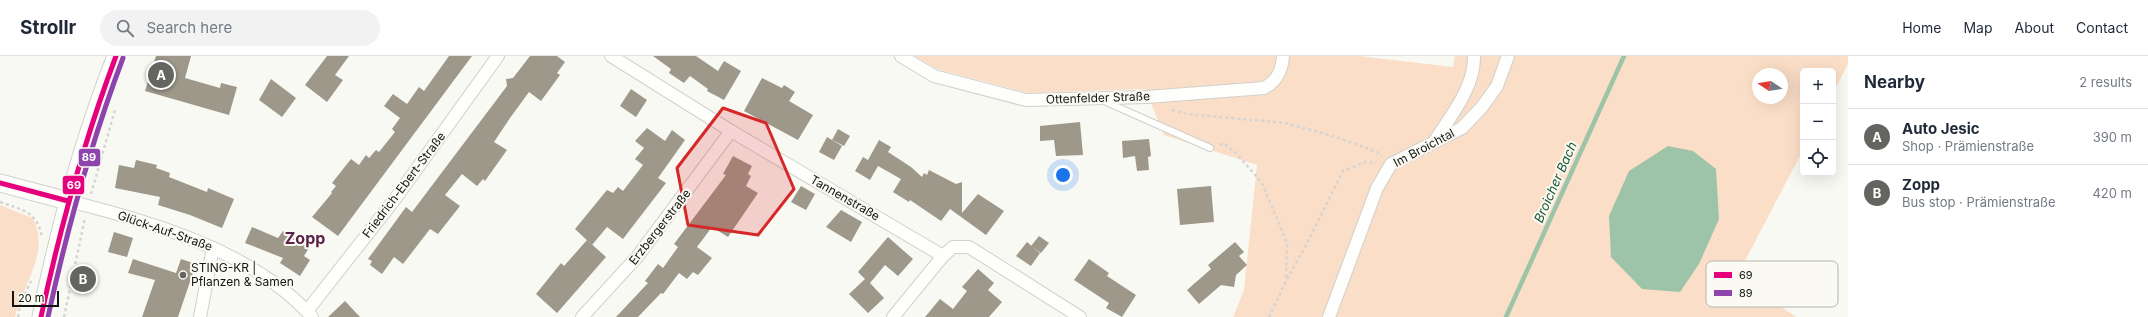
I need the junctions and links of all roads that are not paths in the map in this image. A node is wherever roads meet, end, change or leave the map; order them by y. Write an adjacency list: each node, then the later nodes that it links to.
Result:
1 (116, 56): 13 (main road)
2 (498, 56): 16 (street, Friedrich-Ebert-Straße)
3 (611, 56): 9 (street, Tannenstraße)
4 (901, 56): 8 (street, Ottenfelder Straße)
5 (1283, 56): 8 (street, Ottenfelder Straße)
6 (1474, 56): 10 (street)
7 (1508, 56): 10 (street, Im Broichtal)
8 (1099, 98): 11 (lane)
9 (731, 131): 15 (street, Tannenstraße); 19 (street, Erzbergerstraße)
10 (1432, 144): 22 (street, Im Broichtal)
11 (1210, 148)
12 (0, 183): 13 (main road)
13 (68, 201): 14 (street, Glück-Auf-Straße); 17 (main road)
14 (213, 248): 16 (street, Glück-Auf-Straße); 18 (street)
15 (943, 256): 20 (street); 21 (street)
16 (310, 314)
17 (41, 317)
18 (200, 317)
19 (582, 317)
20 (893, 317)
21 (1080, 317)
22 (1330, 317)

